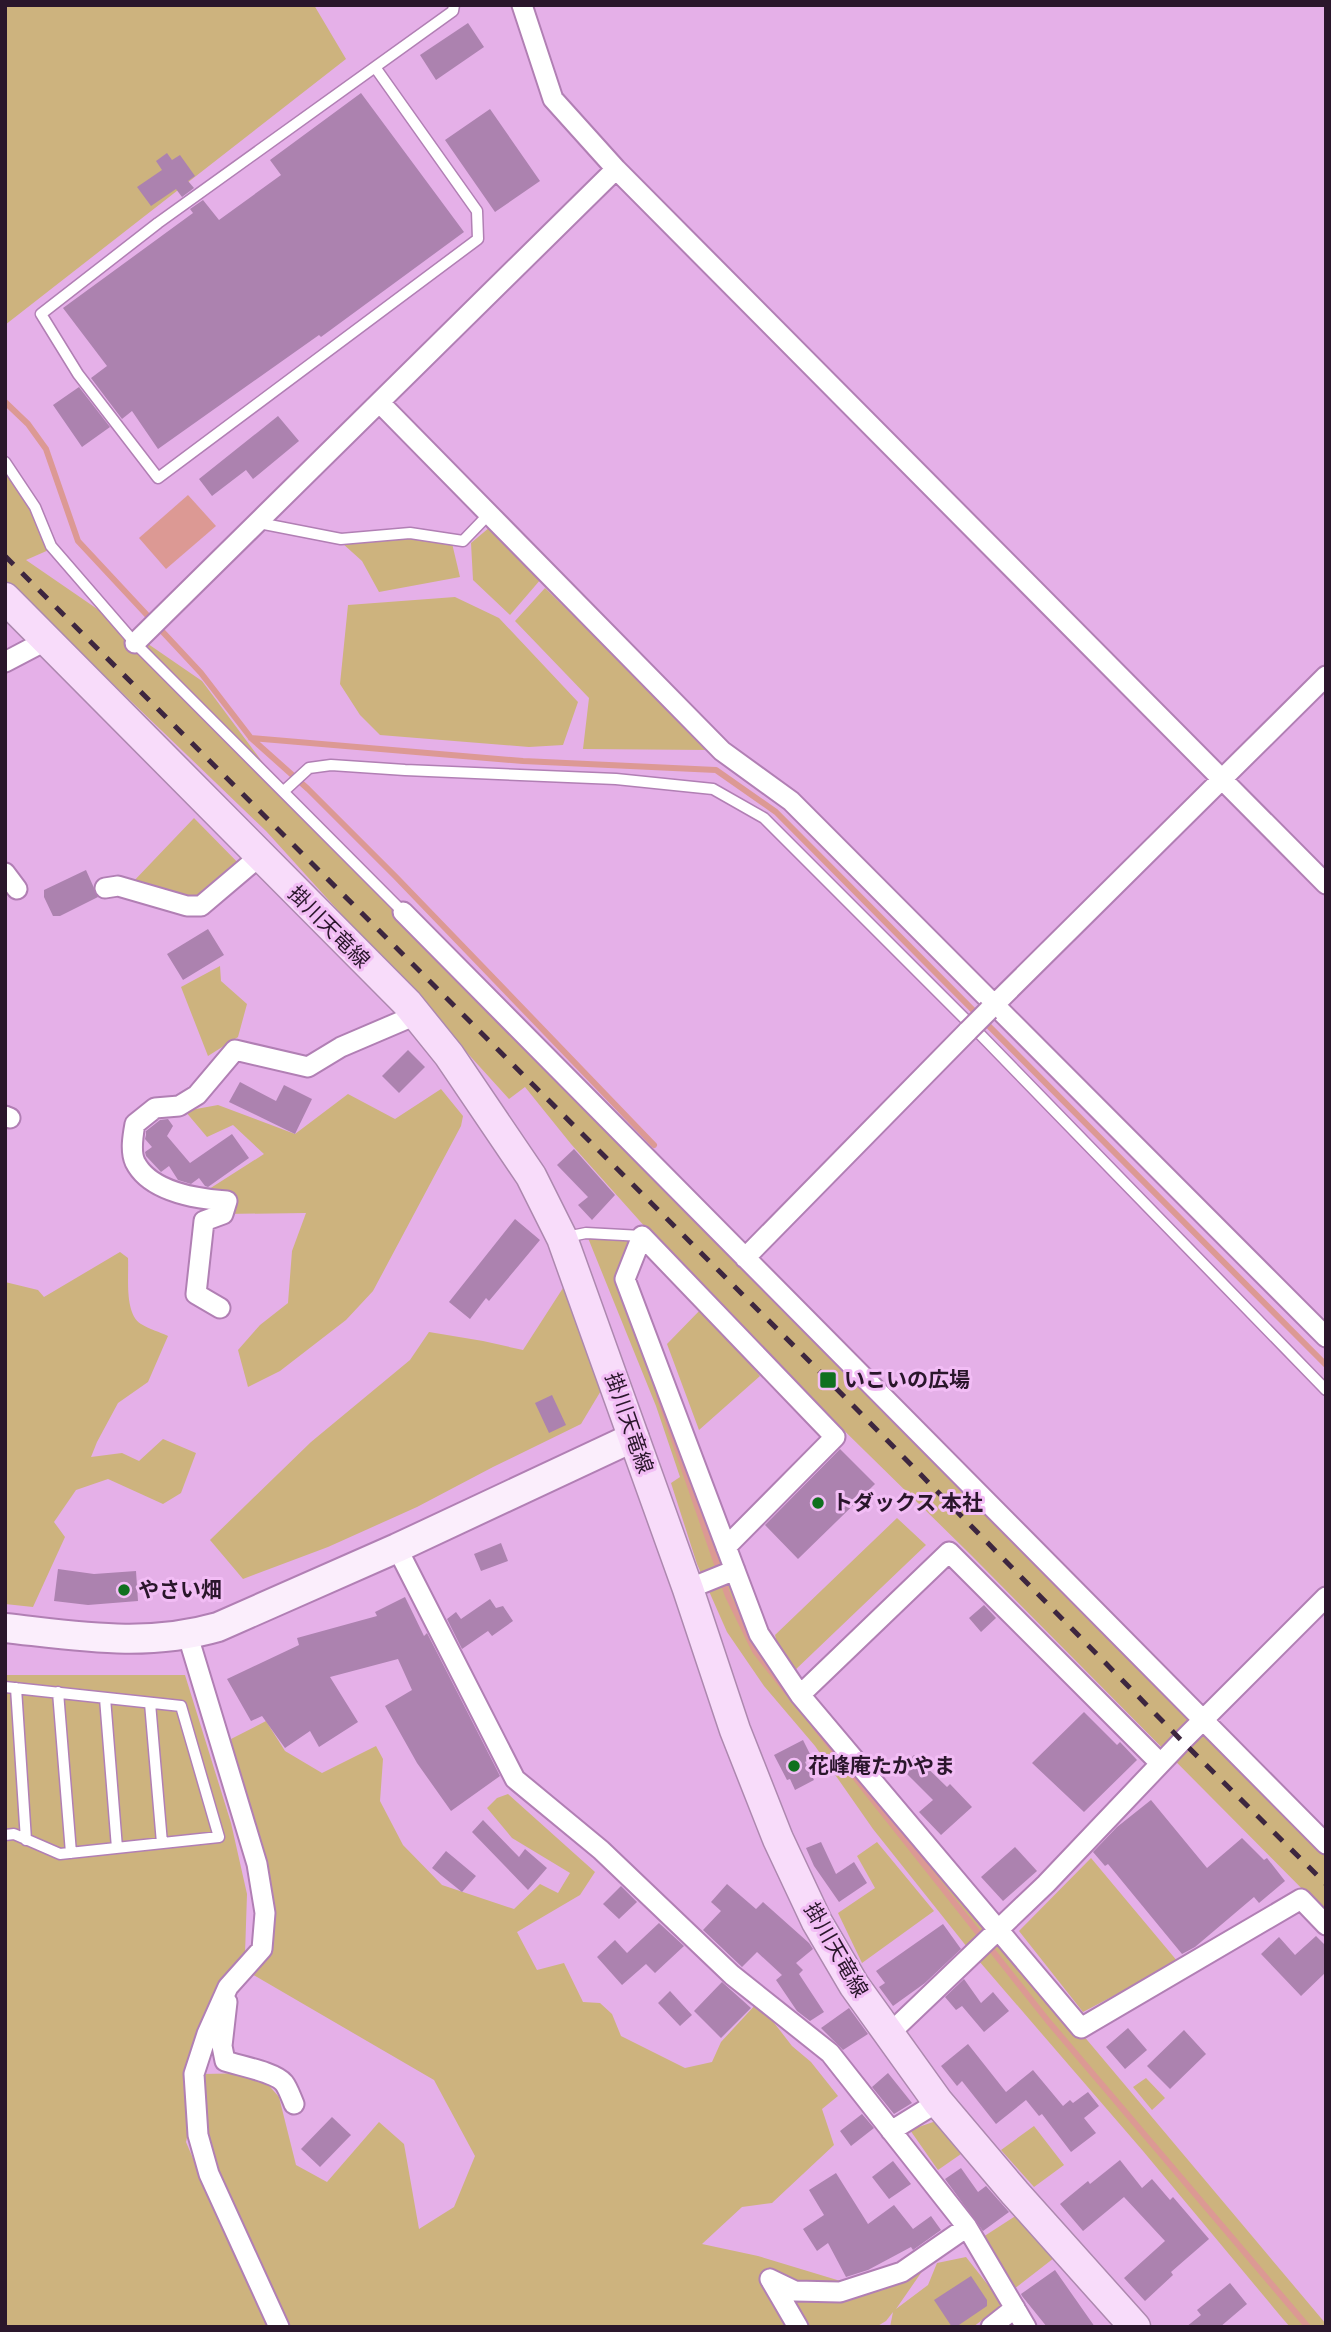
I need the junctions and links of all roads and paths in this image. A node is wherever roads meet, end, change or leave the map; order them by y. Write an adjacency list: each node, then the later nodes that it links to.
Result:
1 (454, 5): 3 (lane)
2 (522, 5): 4 (street)
3 (377, 70)
4 (616, 169): 5 (street); 14 (street)
5 (380, 403): 7 (street); 8 (street)
6 (5, 462): 10 (lane)
7 (489, 514): 8 (lane); 23 (street)
8 (258, 523): 10 (street)
9 (5, 598): 11 (main road, 掛川天竜線)
10 (141, 637): 15 (lane)
11 (47, 640): 12 (street); 16 (main road, 掛川天竜線)
12 (5, 662)
13 (1326, 676): 14 (street)
14 (1222, 779): 18 (street); 23 (street)
15 (287, 788): 21 (lane); 25 (lane)
16 (265, 861): 19 (street); 22 (street); 24 (main road, 掛川天竜線)
17 (5, 873): 20 (street)
18 (1326, 884)
19 (105, 888)
20 (17, 889)
21 (403, 912): 28 (street)
22 (202, 918)
23 (992, 1007): 25 (street, bridge); 30 (street)
24 (416, 1015): 27 (main road, 掛川天竜線); 29 (street)
25 (971, 1029): 28 (street); 31 (lane)
26 (642, 1236): 27 (lane); 33 (street); 33 (street)
27 (562, 1238): 32 (main road, 掛川天竜線)
28 (745, 1258): 45 (street)
29 (220, 1308)
30 (1326, 1337)
31 (1326, 1390)
32 (634, 1437): 34 (street); 36 (main road, 掛川天竜線)
33 (726, 1547): 35 (street)
34 (397, 1548): 39 (street); 59 (street)
35 (733, 1571): 36 (street); 42 (street)
36 (696, 1586): 56 (main road, 掛川天竜線)
37 (1326, 1597): 45 (street)
38 (5, 1628): 39 (street)
39 (188, 1636): 55 (street)
40 (11, 1688): 41 (lane); 48 (lane)
41 (58, 1692): 43 (lane); 52 (lane)
42 (800, 1695): 46 (street); 54 (street)
43 (105, 1698): 44 (lane); 51 (lane)
44 (150, 1703): 49 (lane); 49 (lane)
45 (1202, 1720): 46 (street); 50 (street)
46 (1160, 1763): 54 (street)
47 (5, 1835): 48 (lane)
48 (26, 1840): 52 (lane)
49 (162, 1843): 51 (lane)
50 (1326, 1844)
51 (117, 1848): 52 (lane)
52 (71, 1853)
53 (1326, 1925): 54 (street)
54 (995, 1933): 56 (street)
55 (228, 1987): 58 (street); 62 (street)
56 (888, 2035): 57 (main road, 掛川天竜線)
57 (938, 2102): 59 (street); 66 (main road, 掛川天竜線)
58 (294, 2104)
59 (891, 2131): 60 (street)
60 (967, 2227): 61 (street); 63 (street)
61 (1015, 2308): 64 (street); 65 (street)
62 (279, 2327)
63 (798, 2327)
64 (991, 2327)
65 (1027, 2327)
66 (1135, 2327)

